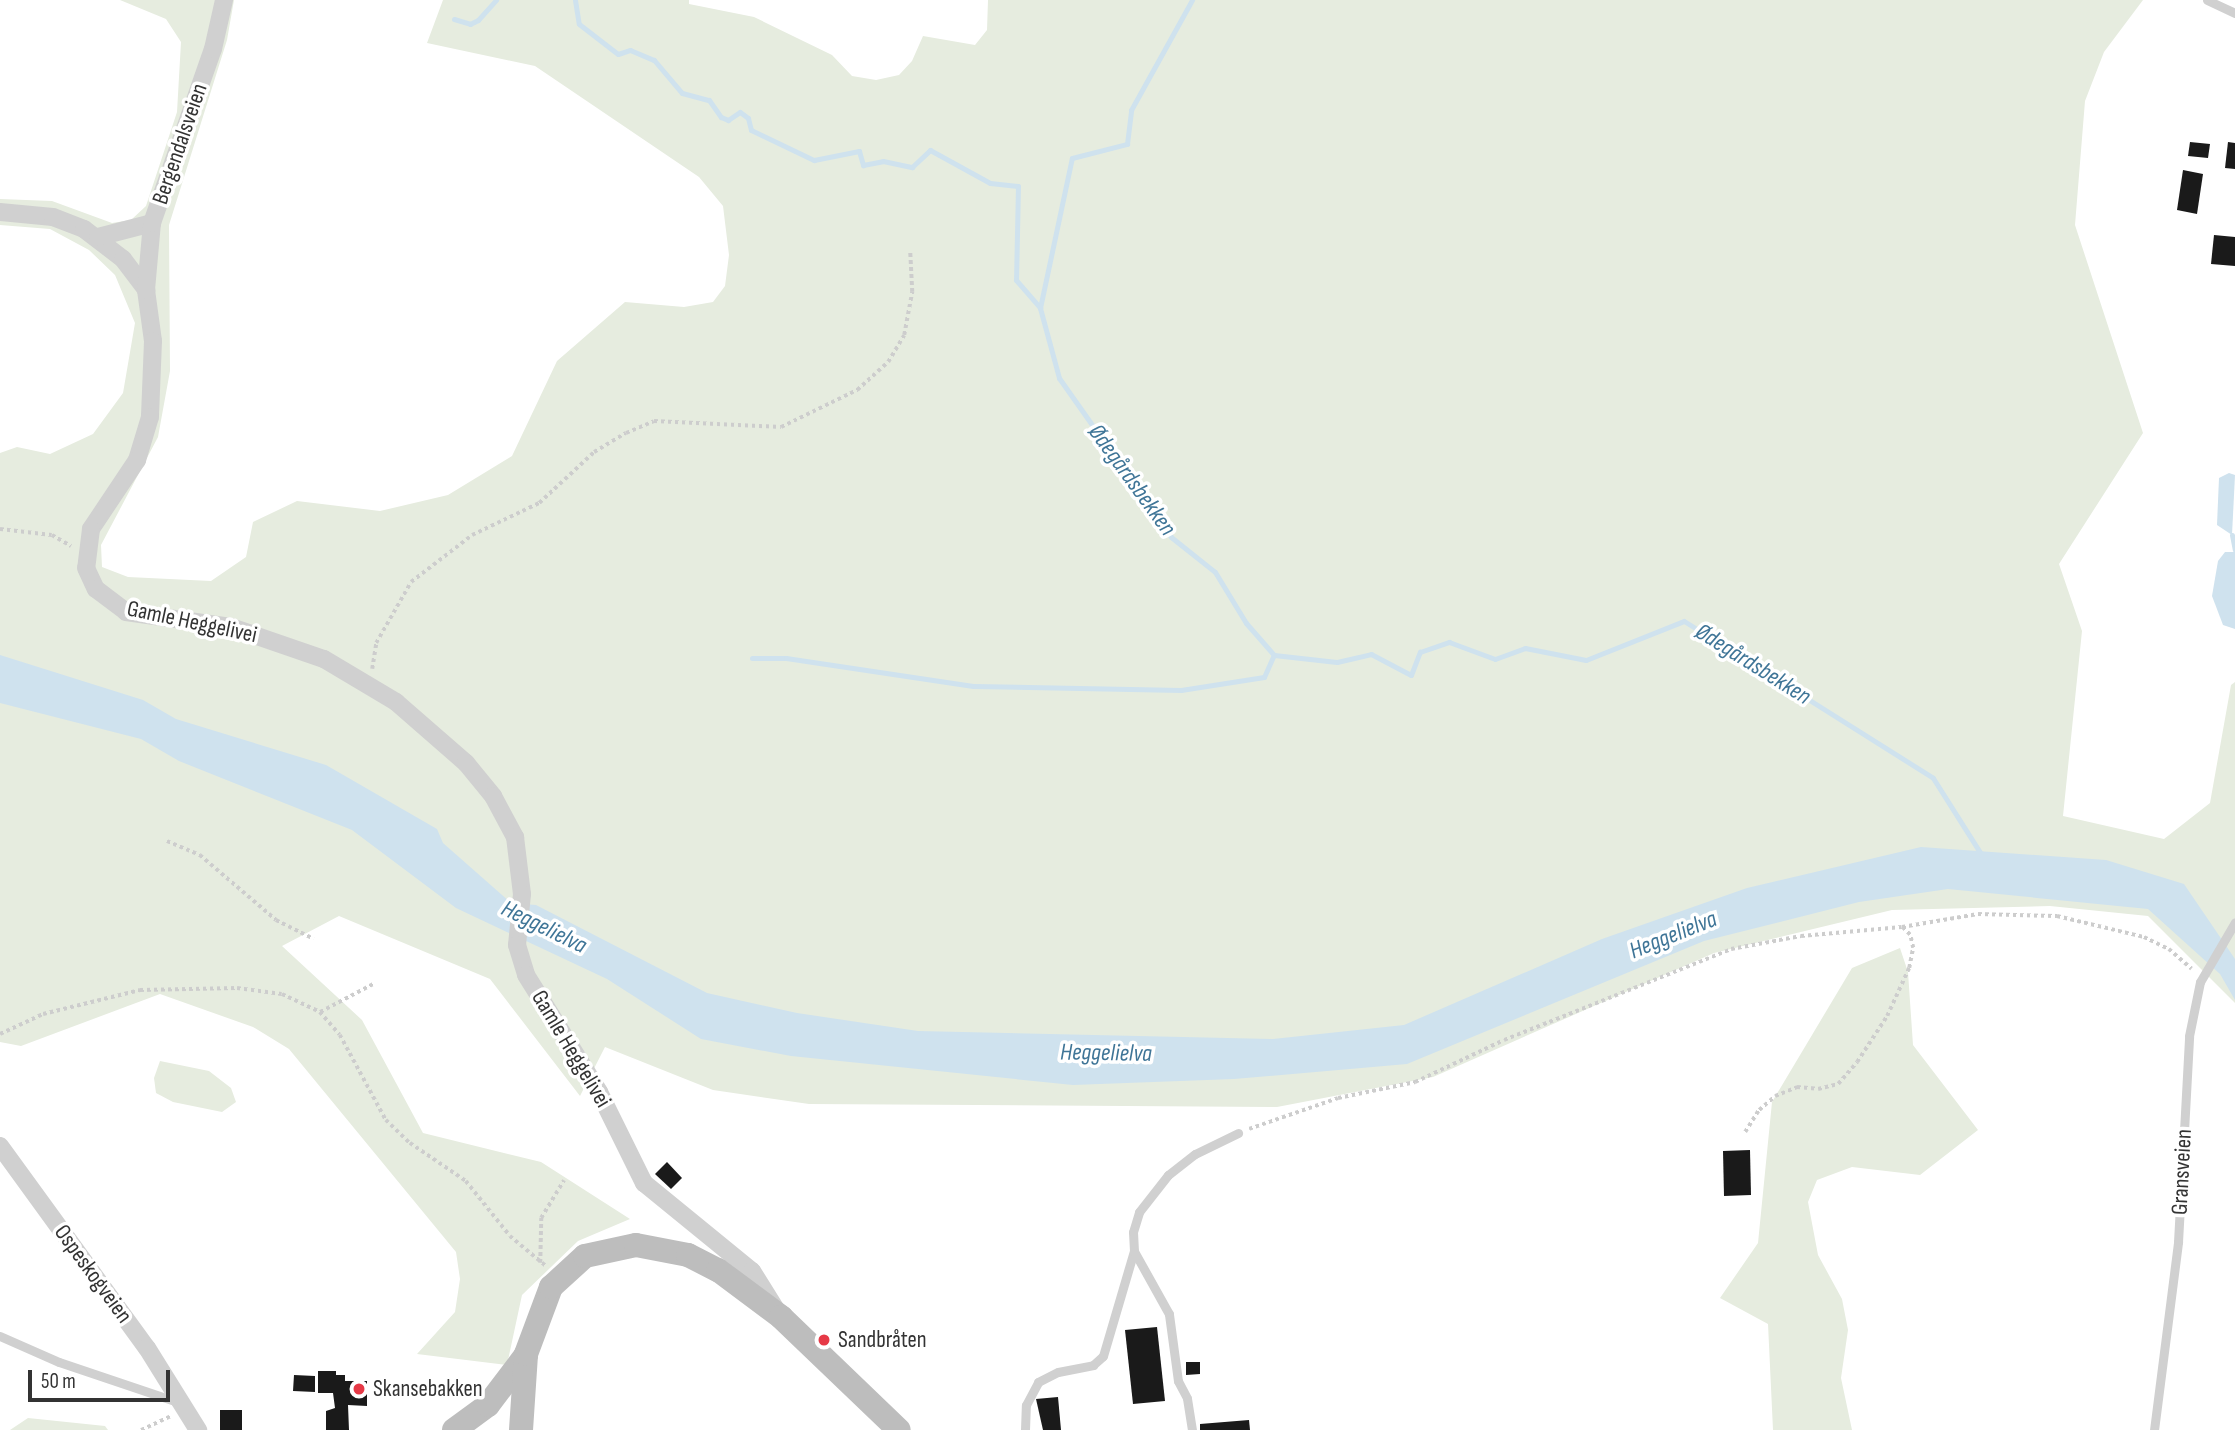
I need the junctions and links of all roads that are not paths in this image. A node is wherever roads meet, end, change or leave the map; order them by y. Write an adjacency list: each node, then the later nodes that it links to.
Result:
1 (224, 0): 5 (street, Bergendalsveien)
2 (2207, 0): 3 (lane)
3 (2235, 13)
4 (0, 212): 6 (street)
5 (152, 222): 6 (street); 7 (street, Bergendalsveien)
6 (98, 237): 7 (street)
7 (146, 290): 12 (street, Gamle Heggelivei)
8 (2235, 922): 22 (lane, Gransveien)
9 (1237, 1133): 11 (lane)
10 (0, 1146): 15 (street, Ospeskogveien)
11 (1134, 1251): 20 (lane); 21 (lane)
12 (781, 1317): 14 (street); 19 (street)
13 (0, 1336): 15 (lane)
14 (526, 1354): 17 (street); 18 (street)
15 (184, 1407): 16 (street, Ospeskogveien)
16 (198, 1430)
17 (454, 1430)
18 (521, 1430)
19 (899, 1430)
20 (1025, 1430)
21 (1192, 1430)
22 (2154, 1430)

